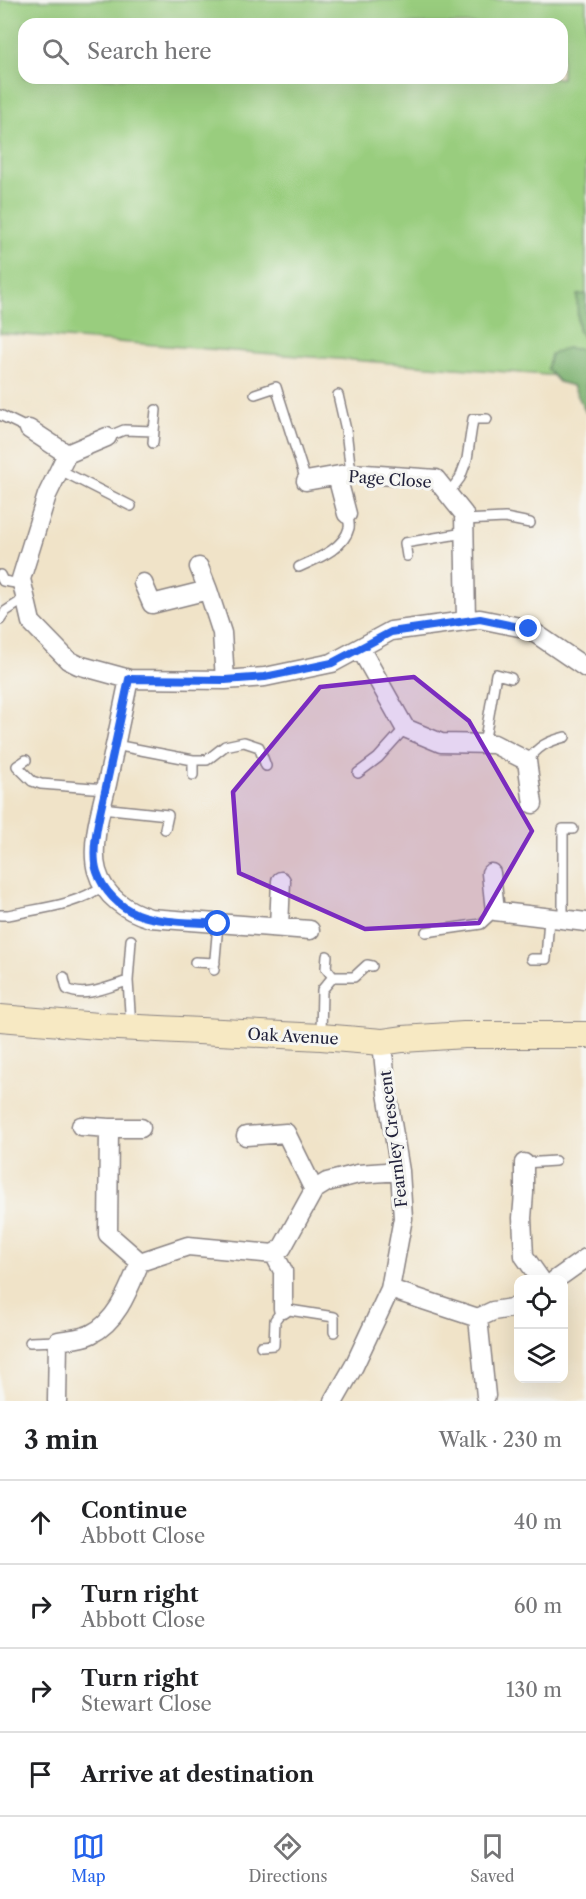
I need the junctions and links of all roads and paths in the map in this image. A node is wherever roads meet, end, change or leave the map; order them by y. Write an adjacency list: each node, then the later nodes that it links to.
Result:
1 (255, 394): 12 (lane)
2 (338, 395): 11 (lane)
3 (156, 410): 7 (lane)
4 (0, 415): 6 (lane)
5 (487, 419): 13 (lane)
6 (28, 429): 10 (street)
7 (154, 431): 8 (lane); 9 (lane)
8 (107, 437): 10 (street)
9 (153, 443)
10 (64, 462): 14 (lane); 24 (street)
11 (344, 475): 12 (street, Page Close); 13 (street, Page Close); 15 (street, Page Close)
12 (306, 481)
13 (448, 494): 17 (street, Page Close)
14 (131, 506)
15 (347, 514): 20 (lane)
16 (530, 523): 17 (lane)
17 (464, 526): 18 (lane); 27 (street, Page Close)
18 (407, 556)
19 (199, 567): 23 (street)
20 (299, 567)
21 (0, 575): 24 (lane)
22 (143, 583): 23 (street)
23 (208, 590): 32 (street)
24 (24, 591): 25 (lane); 31 (street)
25 (3, 613): 26 (lane)
26 (0, 620)
27 (466, 621): 28 (street); 29 (street)
28 (360, 648): 32 (street); 33 (street)
29 (586, 668)
30 (511, 678): 35 (lane)
31 (129, 679): 32 (street); 36 (street)
32 (225, 680)
33 (405, 728): 35 (street); 41 (lane)
34 (565, 737): 39 (lane)
35 (484, 744): 39 (street)
36 (115, 745): 38 (lane); 43 (street)
37 (26, 760): 43 (lane)
38 (193, 760): 40 (lane); 42 (lane)
39 (527, 761): 44 (street)
40 (266, 766)
41 (358, 773)
42 (193, 775)
43 (106, 789): 45 (street)
44 (533, 804)
45 (101, 808): 46 (lane); 50 (street)
46 (165, 829)
47 (573, 829): 53 (lane)
48 (491, 873): 51 (street)
49 (281, 881): 56 (street)
50 (104, 885): 52 (lane); 55 (street)
51 (495, 911): 53 (street); 58 (lane)
52 (0, 915)
53 (556, 919): 54 (street); 61 (lane)
54 (586, 922)
55 (218, 924): 56 (street); 62 (lane)
56 (279, 927): 57 (street)
57 (310, 930)
58 (426, 932)
59 (131, 940): 66 (lane)
60 (327, 956): 65 (lane)
61 (531, 959)
62 (195, 962)
63 (372, 966): 65 (lane)
64 (64, 977): 66 (lane)
65 (333, 977): 70 (lane)
66 (128, 981): 68 (lane)
67 (0, 1018): 68 (street, Oak Avenue)
68 (131, 1028): 70 (street, Oak Avenue)
69 (586, 1035): 71 (street, Oak Avenue)
70 (321, 1037): 71 (street, Oak Avenue)
71 (382, 1042): 78 (street, Fearnley Crescent)
72 (81, 1126): 73 (street)
73 (109, 1128): 74 (street); 82 (street)
74 (141, 1128)
75 (246, 1136): 79 (street)
76 (555, 1161): 77 (lane)
77 (524, 1163): 83 (street)
78 (400, 1171): 79 (street); 85 (street, Fearnley Crescent)
79 (314, 1190): 80 (street)
80 (274, 1254): 82 (street); 87 (street)
81 (586, 1258): 84 (street)
82 (140, 1262): 90 (street)
83 (537, 1275)
84 (562, 1275)
85 (390, 1289): 88 (street); 95 (street, Fearnley Crescent)
86 (514, 1308): 88 (street)
87 (283, 1309): 89 (lane); 92 (lane)
88 (478, 1318): 93 (street)
89 (334, 1332)
90 (58, 1341): 91 (lane); 94 (street)
91 (30, 1342)
92 (261, 1346)
93 (486, 1396)
94 (57, 1401)
95 (334, 1401)

